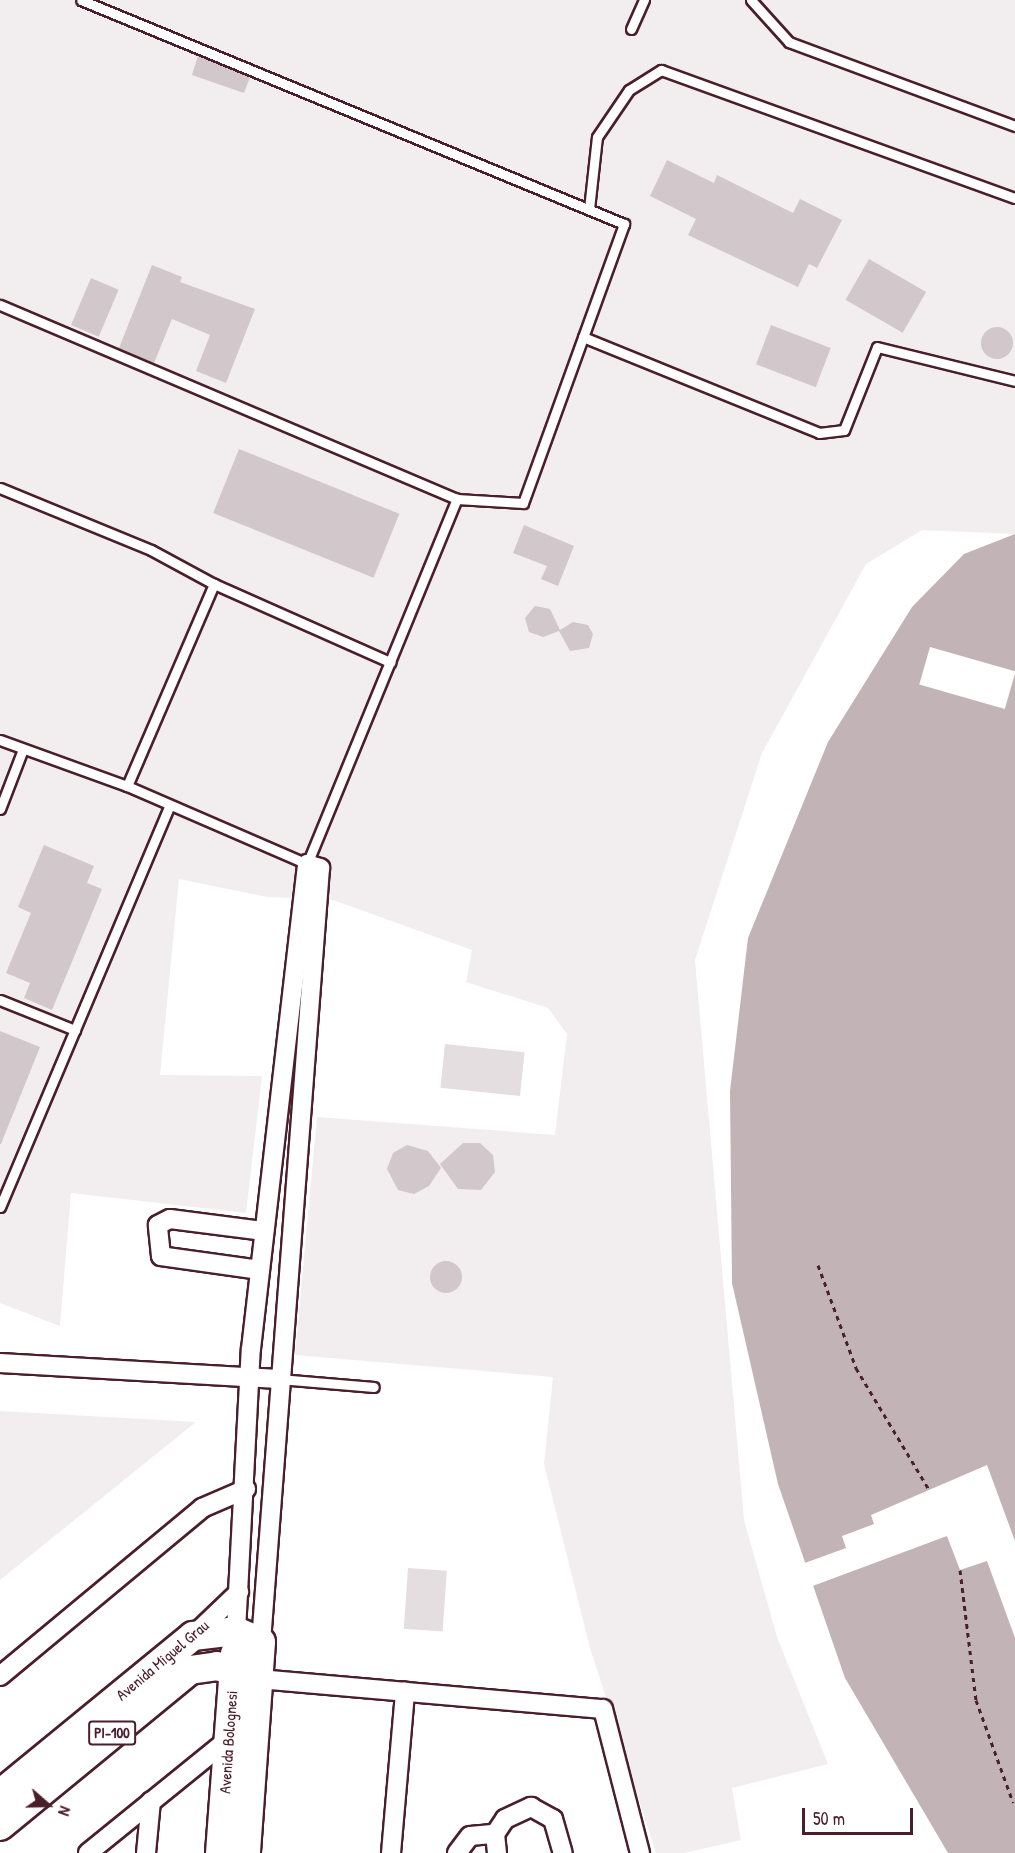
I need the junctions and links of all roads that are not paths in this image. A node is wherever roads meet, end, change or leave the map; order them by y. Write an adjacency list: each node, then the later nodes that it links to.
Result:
1 (81, 0): 7 (lane)
2 (644, 0): 4 (lane)
3 (751, 0): 5 (lane)
4 (631, 29)
5 (1015, 126)
6 (1015, 198): 7 (lane)
7 (589, 209): 9 (lane)
8 (0, 305): 12 (lane)
9 (583, 337): 10 (lane); 12 (lane)
10 (1015, 381)
11 (0, 488): 13 (lane)
12 (457, 500): 14 (lane)
13 (214, 584): 14 (lane); 17 (lane)
14 (390, 662): 20 (lane)
15 (0, 740): 16 (lane)
16 (23, 749): 17 (lane); 19 (lane)
17 (127, 786): 18 (lane)
18 (169, 806): 20 (lane); 22 (lane)
19 (0, 809)
20 (314, 866): 24 (street); 27 (street)
21 (0, 1000): 22 (lane)
22 (75, 1030): 23 (lane)
23 (0, 1207)
24 (264, 1232): 25 (street); 25 (street)
25 (260, 1270): 28 (street)
26 (0, 1363): 28 (street)
27 (279, 1378): 28 (street); 29 (lane); 33 (street)
28 (250, 1381): 30 (street)
29 (374, 1387)
30 (246, 1489): 31 (street); 35 (street)
31 (239, 1592): 32 (street, Avenida Miguel Grau); 33 (street)
32 (193, 1636): 33 (main road); 38 (main road, Avenida Miguel Grau / PI-100)
33 (249, 1637): 34 (main road, Avenida Bolognesi)
34 (246, 1675): 36 (street); 37 (main road, Avenida Bolognesi); 38 (main road, Avenida Miguel Grau / PI-100); 45 (main road, Avenida Bolognesi)
35 (0, 1676)
36 (405, 1692): 46 (street); 50 (street)
37 (230, 1738): 39 (street); 44 (main road, Avenida Bolognesi)
38 (14, 1793): 40 (main road, Avenida Miguel Grau / PI-100)
39 (151, 1801): 42 (street); 43 (street)
40 (0, 1826)
41 (495, 1834): 47 (street); 48 (street); 49 (street)
42 (88, 1853)
43 (146, 1853)
44 (220, 1853)
45 (246, 1853)
46 (391, 1853)
47 (457, 1853)
48 (497, 1853)
49 (563, 1853)
50 (640, 1853)

